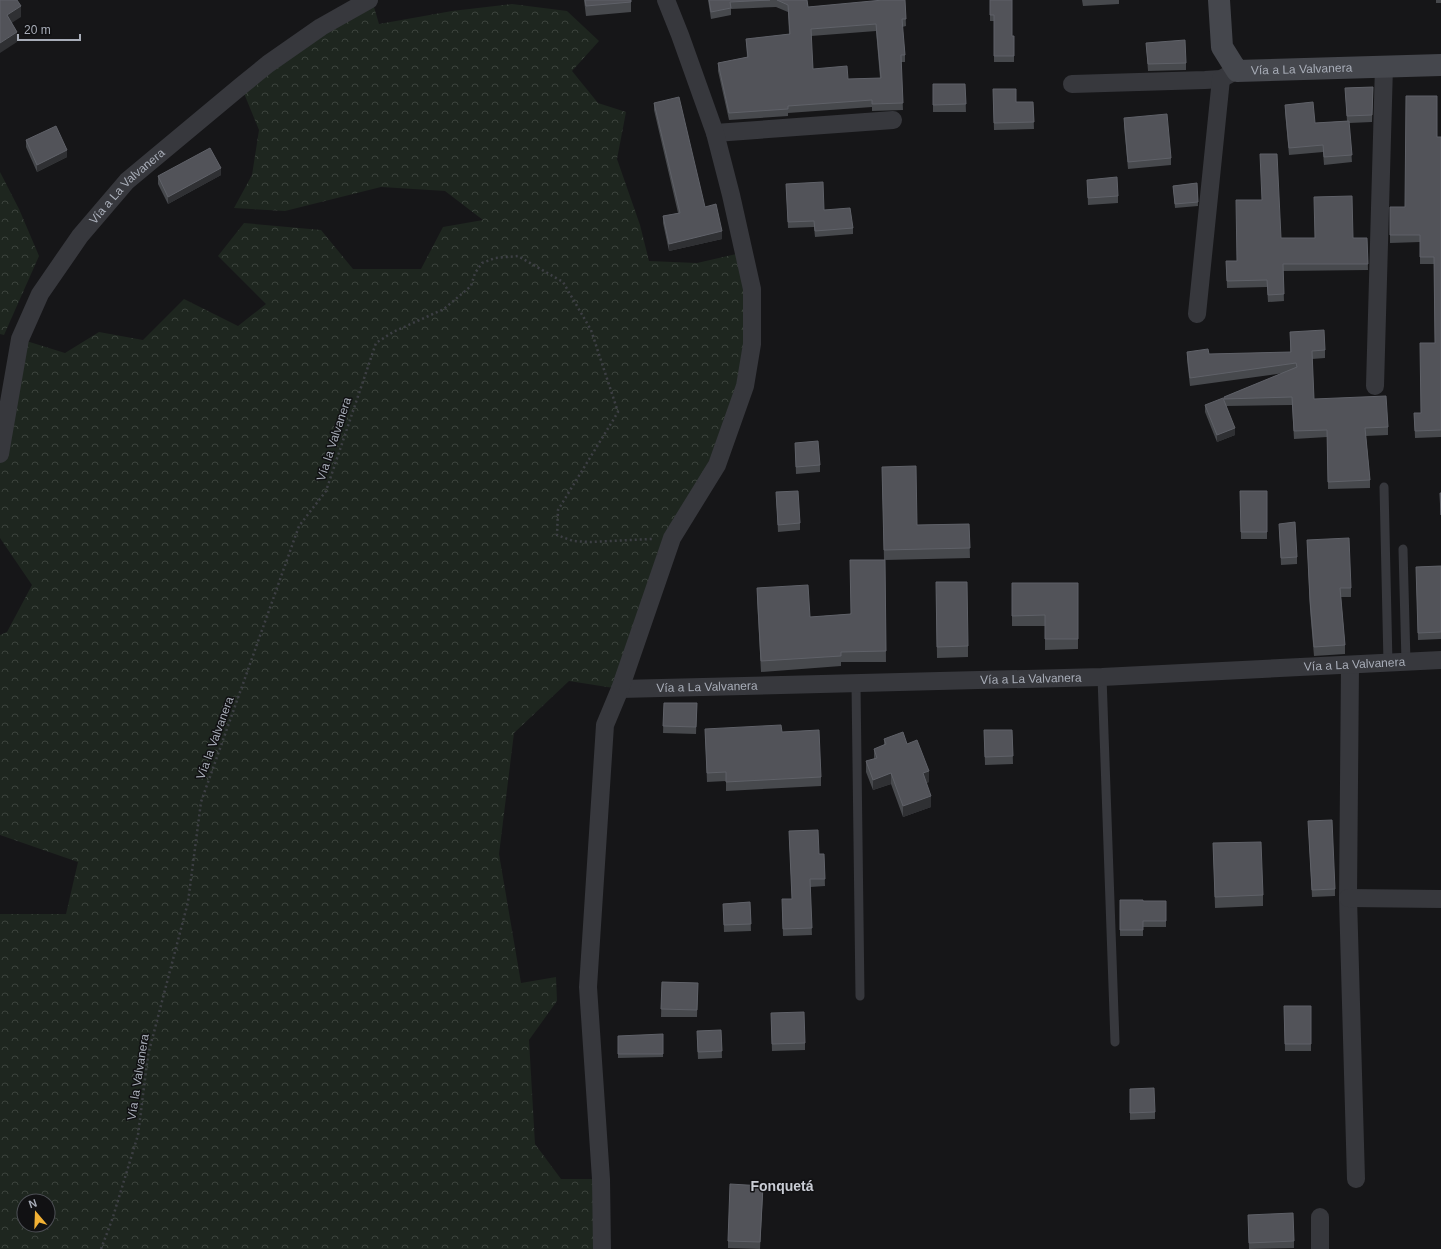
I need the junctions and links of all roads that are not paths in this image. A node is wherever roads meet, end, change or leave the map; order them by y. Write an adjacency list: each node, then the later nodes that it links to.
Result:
1 (369, 0): 12 (street, Vía a La Valvanera)
2 (666, 0): 9 (street)
3 (1219, 0): 6 (street, Vía a La Valvanera)
4 (1441, 65): 5 (street, Vía a La Valvanera)
5 (1384, 66): 6 (street, Vía a La Valvanera); 11 (street)
6 (1229, 75): 7 (street); 10 (street)
7 (1072, 84)
8 (893, 120): 9 (street)
9 (715, 133): 20 (street)
10 (1197, 314)
11 (1375, 386)
12 (0, 454)
13 (1384, 487): 16 (lane)
14 (1403, 549): 16 (lane)
15 (1441, 660): 16 (street, Vía a La Valvanera)
16 (1397, 663): 17 (street, Vía a La Valvanera)
17 (1350, 666): 18 (street, Vía a La Valvanera); 21 (street)
18 (1102, 677): 19 (street, Vía a La Valvanera); 24 (lane)
19 (856, 684): 20 (street, Vía a La Valvanera); 23 (lane)
20 (620, 689): 27 (street)
21 (1348, 898): 22 (street); 25 (street)
22 (1441, 899)
23 (860, 996)
24 (1115, 1042)
25 (1356, 1179)
26 (1320, 1216): 28 (street)
27 (602, 1249)
28 (1320, 1249)

